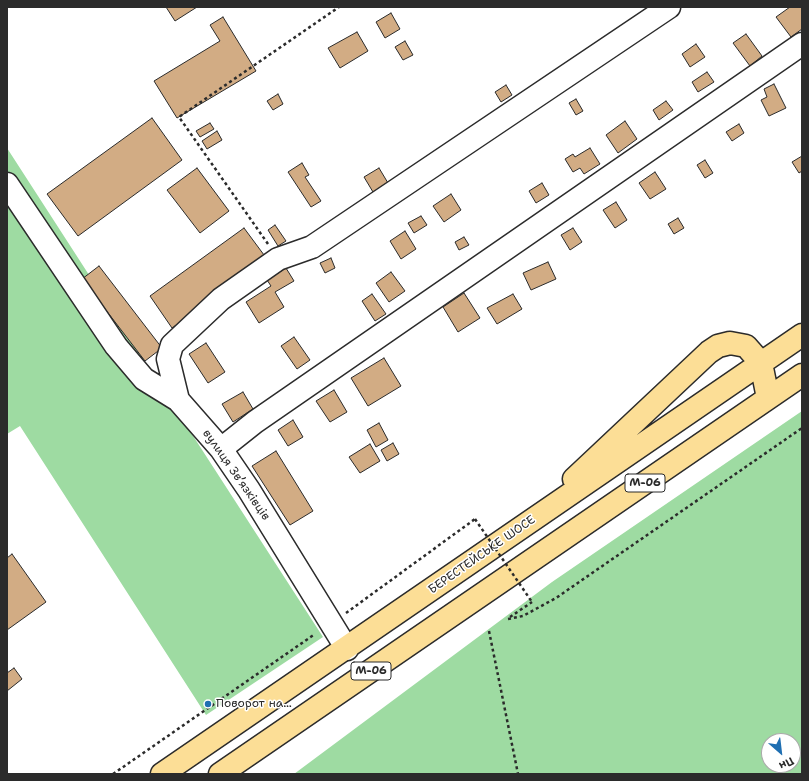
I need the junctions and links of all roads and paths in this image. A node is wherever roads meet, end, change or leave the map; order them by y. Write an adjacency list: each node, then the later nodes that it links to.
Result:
1 (339, 7): 5 (path)
2 (668, 7): 5 (street)
3 (802, 44): 12 (street)
4 (7, 184): 10 (street, вулиця Звʼязківців)
5 (278, 259): 10 (street)
6 (802, 335): 7 (highway, БЕРЕСТЕЙСЬКЕ ШОСЕ / М-06)
7 (761, 363): 9 (highway); 13 (highway, БЕРЕСТЕЙСЬКЕ ШОСЕ / М-06); 13 (highway)
8 (802, 375): 9 (highway, М-06)
9 (768, 398): 19 (highway, М-06)
10 (178, 400): 12 (street, вулиця Звʼязківців)
11 (802, 428): 14 (path, bridge)
12 (221, 450): 14 (street, вулиця Звʼязківців)
13 (525, 525): 16 (highway, БЕРЕСТЕЙСЬКЕ ШОСЕ / М-06)
14 (331, 623): 16 (street, вулиця Звʼязківців); 17 (path)
15 (489, 631): 20 (path)
16 (347, 649): 18 (highway, БЕРЕСТЕЙСЬКЕ ШОСЕ / М-06)
17 (113, 774)
18 (162, 774)
19 (220, 774)
20 (518, 774)

